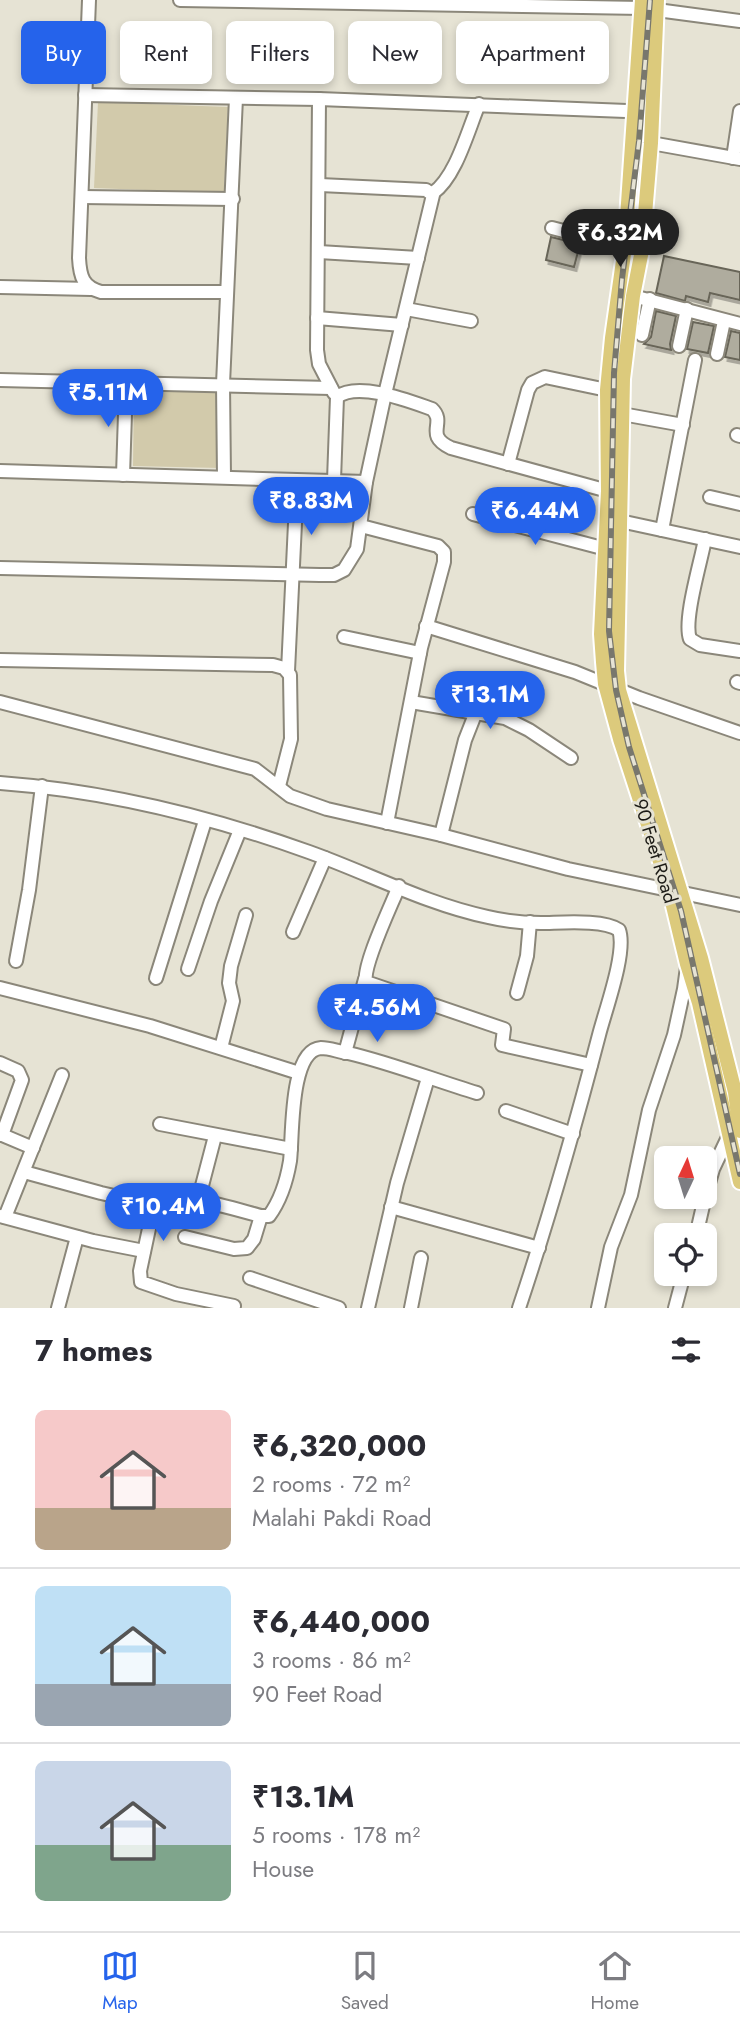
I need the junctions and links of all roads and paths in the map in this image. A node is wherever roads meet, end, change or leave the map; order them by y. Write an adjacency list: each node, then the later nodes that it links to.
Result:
1 (89, 0): 6 (street)
2 (180, 0): 3 (street)
3 (525, 3): 4 (street)
4 (649, 4): 5 (street); 10 (main road); 12 (main road)
5 (740, 21)
6 (85, 95): 7 (street); 17 (street)
7 (236, 98): 8 (street); 18 (street)
8 (319, 99): 9 (street); 15 (street)
9 (479, 104): 10 (street); 16 (street)
10 (633, 111): 12 (street); 20 (main road)
11 (740, 111): 14 (street)
12 (652, 112): 13 (main road)
13 (650, 143): 14 (street); 26 (main road)
14 (736, 158)
15 (320, 185): 16 (street); 21 (street)
16 (433, 193): 22 (street)
17 (82, 197): 18 (street); 24 (street)
18 (233, 199): 25 (street)
19 (552, 228): 20 (street)
20 (625, 247): 42 (main road)
21 (318, 252): 22 (street); 30 (street)
22 (418, 258): 28 (street)
23 (0, 286): 24 (street)
24 (90, 289): 25 (street)
25 (227, 292): 41 (street)
26 (633, 296): 27 (street); 45 (main road)
27 (650, 299): 29 (street); 35 (street)
28 (406, 309): 31 (street); 34 (street)
29 (687, 309): 32 (street); 36 (street)
30 (317, 318): 34 (street); 43 (street)
31 (471, 321)
32 (724, 321): 33 (street); 37 (street)
33 (740, 324)
34 (402, 325): 44 (street)
35 (642, 335)
36 (679, 346)
37 (717, 354)
38 (695, 360): 46 (street)
39 (0, 380): 40 (street)
40 (126, 383): 41 (street); 50 (street)
41 (223, 384): 43 (street); 51 (street)
42 (607, 390): 47 (main road); 48 (street)
43 (334, 393): 44 (street); 52 (street)
44 (385, 394): 48 (street); 54 (street)
45 (622, 414): 46 (street); 47 (main road)
46 (683, 425): 61 (street)
47 (615, 435): 55 (main road); 59 (main road)
48 (509, 464): 55 (street)
49 (0, 471): 50 (street)
50 (123, 475): 51 (street)
51 (224, 477): 53 (street)
52 (334, 480): 53 (street); 54 (street)
53 (297, 481): 66 (street)
54 (366, 482): 60 (street)
55 (608, 491): 59 (main road)
56 (710, 497): 57 (street)
57 (740, 504)
58 (473, 514): 64 (street)
59 (613, 519): 61 (street); 64 (main road, 90 Feet Road); 74 (main road, 90 Feet Road)
60 (362, 526): 66 (street); 67 (street)
61 (662, 530): 62 (street)
62 (705, 539): 63 (street); 69 (street)
63 (740, 547)
64 (606, 549): 73 (main road, 90 Feet Road)
65 (0, 568): 66 (street)
66 (292, 574): 72 (street)
67 (426, 626): 70 (street); 73 (street)
68 (344, 636): 70 (street)
69 (740, 651)
70 (420, 653): 76 (street)
71 (0, 660): 72 (street)
72 (288, 671): 82 (street)
73 (605, 684): 74 (street); 89 (main road, 90 Feet Road)
74 (619, 690): 78 (street); 89 (main road, 90 Feet Road)
75 (0, 702): 82 (street)
76 (411, 702): 77 (street); 84 (street)
77 (476, 712): 79 (street); 86 (street)
78 (740, 733)
79 (571, 758)
80 (0, 783): 81 (street)
81 (42, 786): 83 (street); 94 (street)
82 (279, 786): 84 (street)
83 (205, 821): 85 (street); 97 (street)
84 (387, 822): 86 (street)
85 (240, 830): 87 (street); 96 (street)
86 (441, 835): 89 (street)
87 (325, 858): 88 (street); 93 (street)
88 (399, 886): 92 (street); 98 (street)
89 (676, 891): 90 (street); 95 (main road, 90 Feet Road); 109 (main road, 90 Feet Road)
90 (740, 905)
91 (246, 915): 101 (street)
92 (530, 922): 100 (street); 104 (street)
93 (293, 932)
94 (16, 961)
95 (687, 964): 113 (main road, 90 Feet Road); 142 (street)
96 (188, 969)
97 (156, 978)
98 (365, 979): 102 (street); 104 (street)
99 (0, 988): 101 (street)
100 (517, 993)
101 (221, 1048): 105 (street)
102 (345, 1053): 105 (street); 108 (street)
103 (0, 1063): 115 (street)
104 (592, 1065): 114 (street)
105 (299, 1073): 118 (street)
106 (62, 1075): 117 (street)
107 (740, 1076): 109 (street)
108 (428, 1077): 110 (street); 124 (street)
109 (734, 1091): 113 (main road, 90 Feet Road)
110 (477, 1093)
111 (506, 1111): 114 (street)
112 (160, 1124): 116 (street)
113 (735, 1132): 119 (street); 121 (main road, 90 Feet Road)
114 (573, 1134): 129 (street)
115 (1, 1135): 117 (street)
116 (215, 1136): 118 (street); 122 (street)
117 (33, 1148): 120 (street)
118 (291, 1149): 126 (street)
119 (718, 1161)
120 (24, 1172): 123 (street); 125 (street)
121 (740, 1182)
122 (198, 1201): 123 (street); 126 (street)
123 (154, 1205): 130 (street)
124 (391, 1208): 129 (street); 139 (street)
125 (3, 1216): 127 (street)
126 (261, 1216): 128 (street)
127 (77, 1237): 130 (street); 136 (street)
128 (185, 1237)
129 (539, 1248): 141 (street)
130 (144, 1251): 134 (street)
131 (421, 1258): 140 (street)
132 (250, 1278): 138 (street)
133 (681, 1286): 143 (street)
134 (176, 1294): 135 (street); 137 (street)
135 (234, 1306)
136 (58, 1308)
137 (173, 1308)
138 (339, 1308)
139 (368, 1308)
140 (411, 1308)
141 (519, 1308)
142 (598, 1308)
143 (675, 1308)

